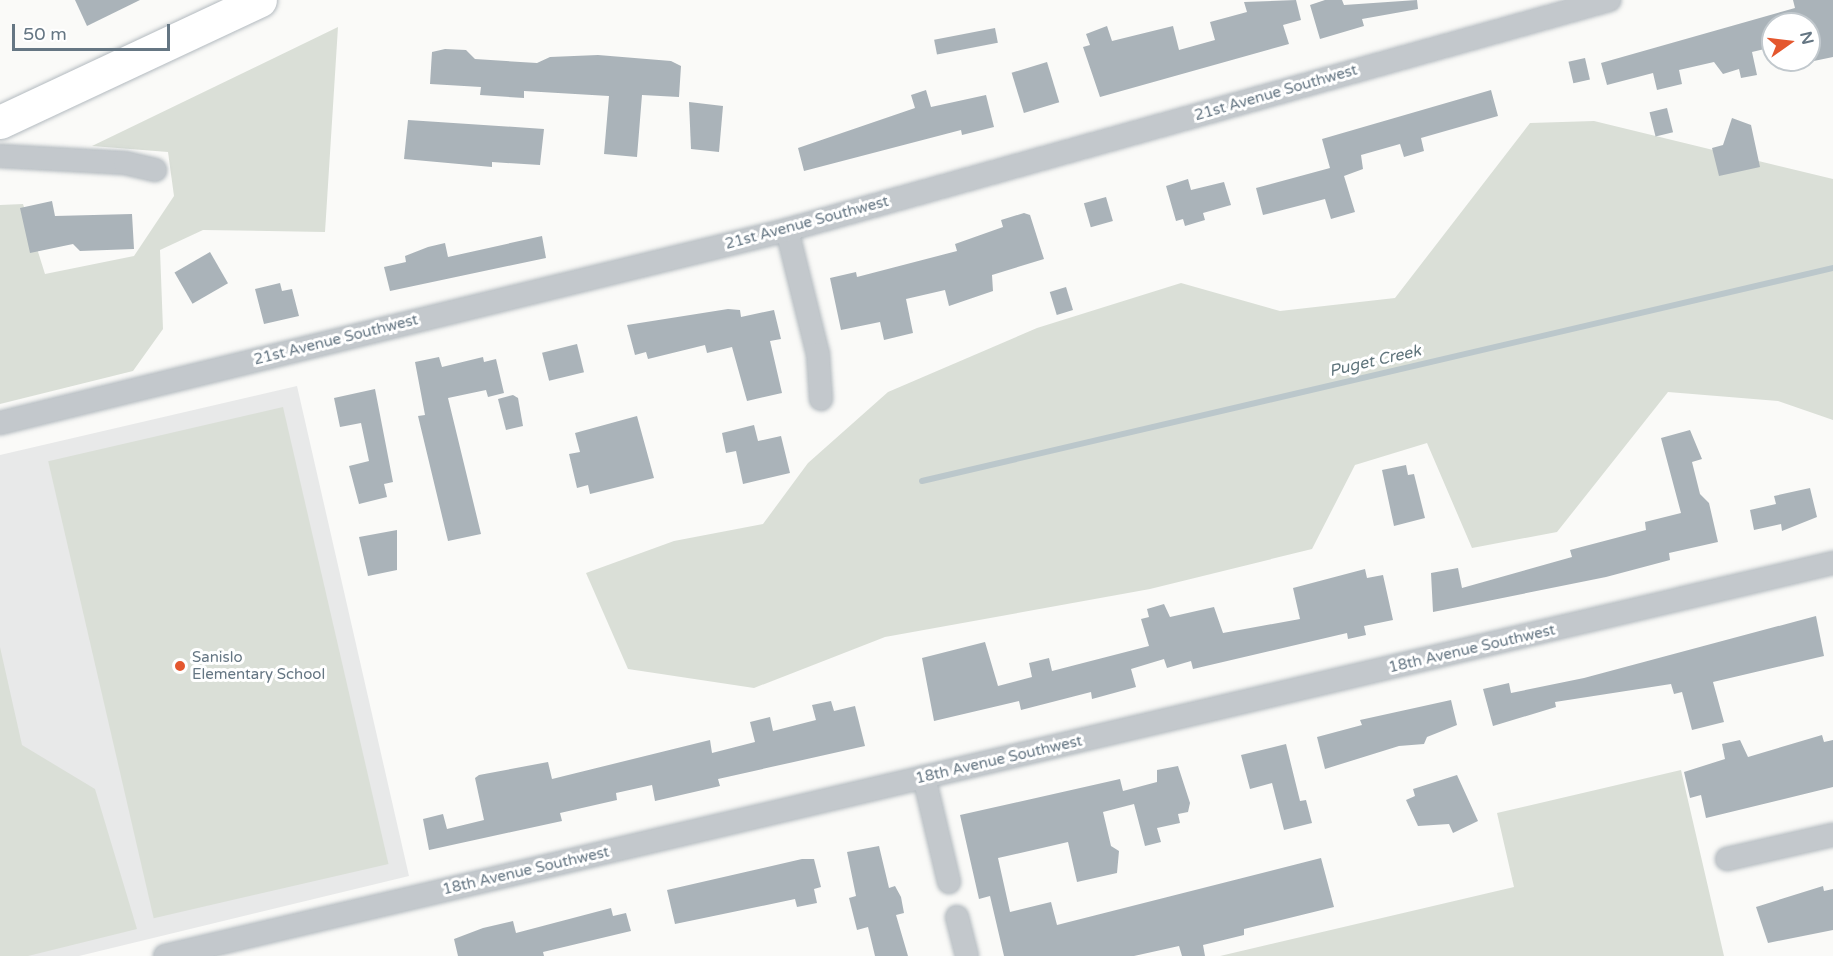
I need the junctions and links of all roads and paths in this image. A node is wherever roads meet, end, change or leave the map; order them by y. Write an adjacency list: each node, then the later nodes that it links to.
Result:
1 (260, 0): 3 (main road)
2 (1609, 0): 6 (street, 21st Avenue Southwest)
3 (0, 122)
4 (0, 156): 5 (street)
5 (155, 170)
6 (787, 230): 7 (street); 8 (street, 21st Avenue Southwest)
7 (821, 399)
8 (0, 423)
9 (1833, 563): 10 (street, 18th Avenue Southwest)
10 (924, 777): 13 (street); 15 (street, 18th Avenue Southwest)
11 (1833, 835): 12 (street)
12 (1727, 859)
13 (949, 882)
14 (957, 917): 16 (street)
15 (165, 956)
16 (967, 956)

